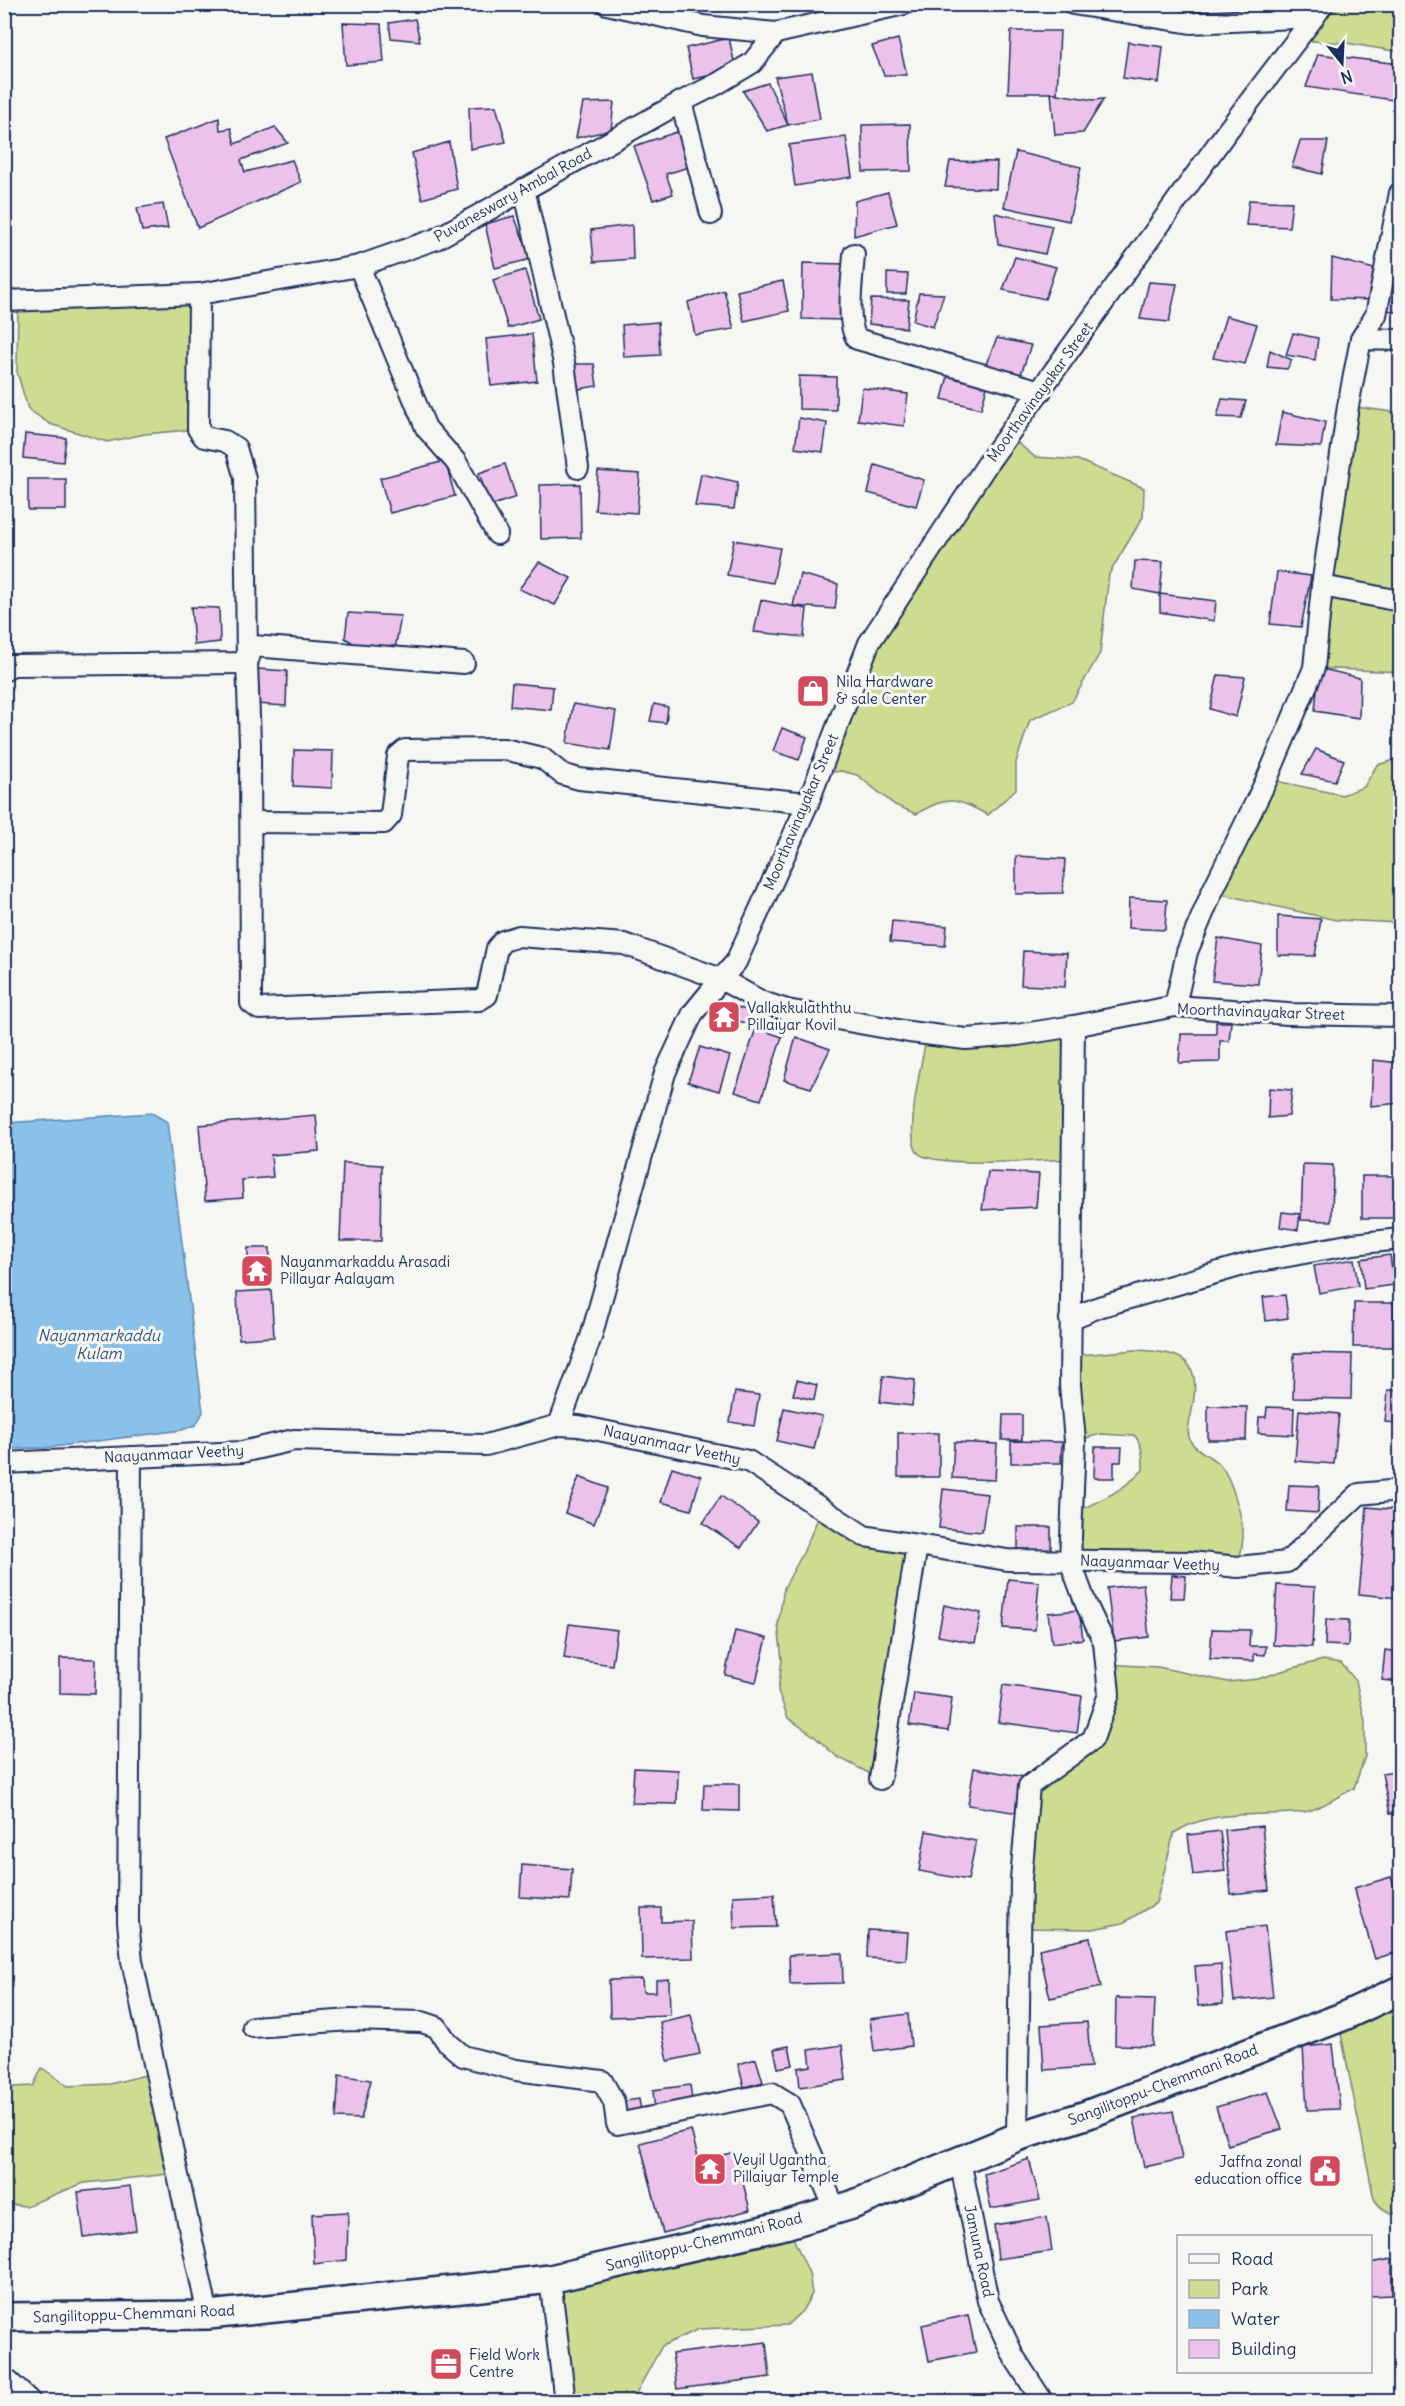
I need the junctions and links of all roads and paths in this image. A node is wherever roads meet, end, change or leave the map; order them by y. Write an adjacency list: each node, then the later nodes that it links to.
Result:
1 (904, 4): 5 (street)
2 (1073, 4): 4 (street)
3 (618, 5): 5 (street)
4 (1318, 11): 16 (street, Moorthavinayakar Street)
5 (776, 33): 6 (street, Puvaneswary Ambal Road)
6 (681, 102): 7 (street, Puvaneswary Ambal Road); 9 (street)
7 (524, 189): 11 (street, Puvaneswary Ambal Road); 17 (street)
8 (1401, 194): 14 (street)
9 (711, 214)
10 (854, 254): 16 (street)
11 (359, 266): 12 (street, Puvaneswary Ambal Road); 18 (street)
12 (199, 294): 13 (street, Puvaneswary Ambal Road); 21 (street)
13 (4, 301)
14 (1361, 339): 15 (street); 19 (street)
15 (1401, 340)
16 (1041, 391): 24 (street, Moorthavinayakar Street)
17 (578, 468)
18 (496, 534)
19 (1323, 586): 20 (street); 27 (street)
20 (1401, 601)
21 (247, 663): 22 (street); 23 (street); 25 (street)
22 (464, 663)
23 (4, 671)
24 (808, 803): 25 (street); 26 (street, Moorthavinayakar Street)
25 (251, 822): 26 (street)
26 (721, 979): 29 (street, Moorthavinayakar Street); 32 (street)
27 (1175, 1006): 28 (street, Moorthavinayakar Street); 29 (street, Moorthavinayakar Street)
28 (1401, 1016)
29 (1074, 1026): 31 (street)
30 (1401, 1239): 31 (street)
31 (1070, 1319): 37 (street)
32 (559, 1425): 33 (street, Naayanmaar Veethy); 36 (street, Naayanmaar Veethy)
33 (131, 1457): 34 (street, Naayanmaar Veethy); 45 (street)
34 (4, 1463)
35 (1401, 1490): 37 (street, Naayanmaar Veethy)
36 (917, 1545): 37 (street, Naayanmaar Veethy); 38 (street)
37 (1070, 1561): 41 (street)
38 (880, 1779)
39 (1401, 1990): 41 (main road, Sangilitoppu-Chemmani Road)
40 (253, 2027): 43 (street)
41 (1017, 2137): 42 (main road, Sangilitoppu-Chemmani Road)
42 (960, 2160): 43 (main road, Sangilitoppu-Chemmani Road); 50 (street, Jamuna Road)
43 (835, 2209): 44 (main road, Sangilitoppu-Chemmani Road)
44 (550, 2279): 45 (main road, Sangilitoppu-Chemmani Road); 49 (street)
45 (208, 2315): 46 (main road, Sangilitoppu-Chemmani Road)
46 (4, 2317)
47 (4, 2380): 48 (street)
48 (28, 2402)
49 (565, 2402)
50 (1042, 2402)

